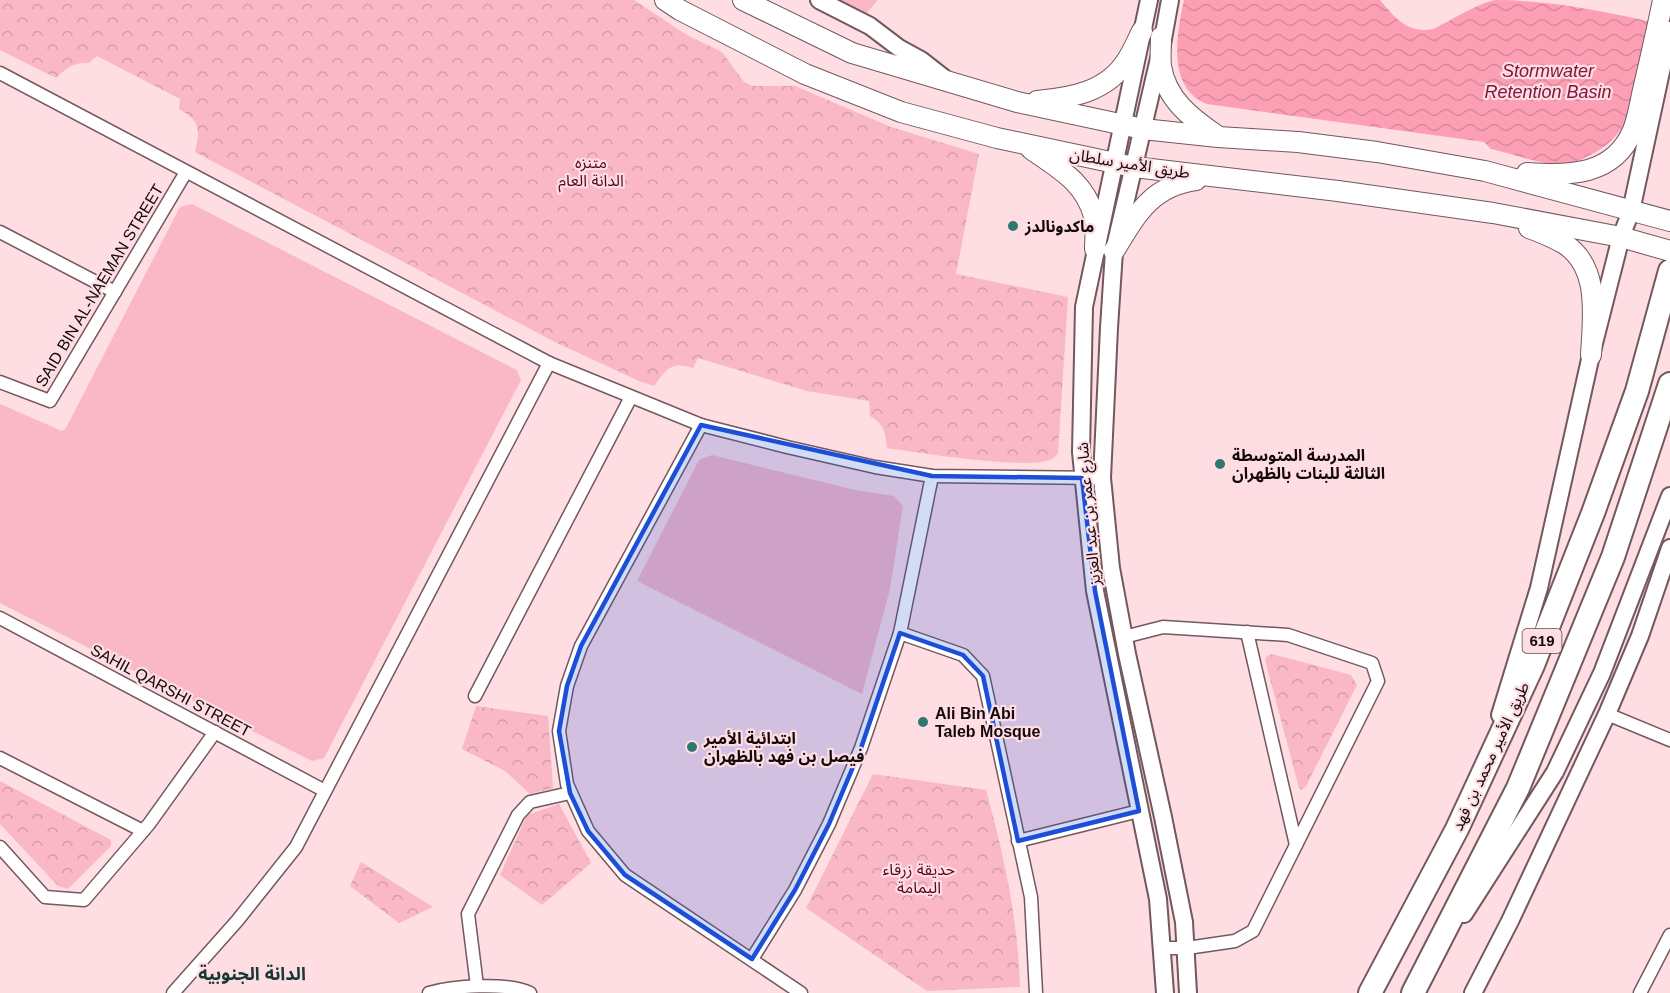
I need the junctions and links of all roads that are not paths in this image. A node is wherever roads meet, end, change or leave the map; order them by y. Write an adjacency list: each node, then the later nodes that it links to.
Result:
1 (665, 0): 16 (main road, طريق الأمير سلطان)
2 (743, 0): 11 (main road)
3 (819, 0): 11 (street)
4 (1149, 0): 8 (street, شارع عمر بن عبد العزيز)
5 (1170, 0): 9 (street)
6 (1663, 0): 19 (main road)
7 (1670, 30): 22 (street)
8 (1142, 31): 12 (main road); 13 (street, شارع عمر بن عبد العزيز)
9 (1161, 37): 14 (street); 15 (main road)
10 (0, 73): 20 (street)
11 (952, 84): 12 (main road)
12 (1017, 102): 13 (main road)
13 (1123, 125): 14 (main road); 17 (street, شارع عمر بن عبد العزيز)
14 (1143, 129): 15 (main road); 18 (street)
15 (1218, 137): 19 (main road)
16 (1024, 144): 17 (main road, طريق الأمير سلطان); 27 (main road)
17 (1115, 162): 18 (main road, طريق الأمير سلطان); 27 (street, شارع عمر بن عبد العزيز)
18 (1134, 167): 21 (main road, طريق الأمير سلطان); 27 (street)
19 (1485, 171): 22 (main road)
20 (186, 172): 30 (street, SAID BIN AL-NAEMAN STREET); 32 (street)
21 (1217, 177): 23 (main road, طريق الأمير سلطان); 27 (main road)
22 (1631, 211): 24 (main road); 26 (street)
23 (1493, 213): 26 (main road, طريق الأمير سلطان); 31 (main road)
24 (1670, 221)
25 (0, 232): 30 (street)
26 (1621, 237): 28 (main road, طريق الأمير سلطان); 31 (street)
27 (1105, 250): 38 (street, شارع عمر بن عبد العزيز); 39 (street)
28 (1670, 251)
29 (1670, 271): 54 (highway, طريق الأمير محمد بن فهد / 619)
30 (115, 291): 33 (street, SAID BIN AL-NAEMAN STREET)
31 (1591, 356): 54 (street)
32 (549, 363): 35 (street); 51 (street)
33 (0, 382)
34 (1670, 384): 72 (highway, طريق الأمير محمد بن فهد / 619)
35 (631, 397): 36 (street); 46 (street)
36 (701, 425): 37 (street); 52 (street)
37 (932, 476): 38 (street); 44 (street)
38 (1082, 478): 39 (street); 53 (street, شارع عمر بن عبد العزيز)
39 (1102, 478): 45 (street)
40 (1670, 496): 72 (street)
41 (1670, 548): 47 (street)
42 (0, 618): 48 (street, SAHIL QARSHI STREET)
43 (1247, 632): 45 (street); 57 (street); 57 (street)
44 (900, 633): 56 (street); 62 (street)
45 (1124, 637): 61 (street)
46 (475, 696)
47 (1607, 714): 49 (street); 73 (street)
48 (215, 732): 51 (street, SAHIL QARSHI STREET); 55 (street)
49 (1670, 740)
50 (0, 758): 55 (street)
51 (325, 791): 64 (street)
52 (570, 793): 62 (street); 63 (street)
53 (1139, 811): 56 (street); 60 (street, شارع عمر بن عبد العزيز)
54 (1457, 829): 71 (highway, طريق الأمير محمد بن فهد / 619)
55 (143, 831): 58 (street)
56 (1018, 841): 68 (street)
57 (1296, 845): 61 (street)
58 (0, 847)
59 (1670, 935): 74 (street)
60 (1162, 948): 61 (street); 69 (street, شارع عمر بن عبد العزيز)
61 (1187, 948): 70 (street)
62 (752, 959): 67 (street)
63 (477, 986): 65 (street); 66 (street)
64 (173, 993)
65 (429, 993)
66 (530, 993)
67 (801, 993)
68 (1036, 993)
69 (1165, 993)
70 (1188, 993)
71 (1370, 993)
72 (1413, 993)
73 (1473, 993)
74 (1640, 993)

